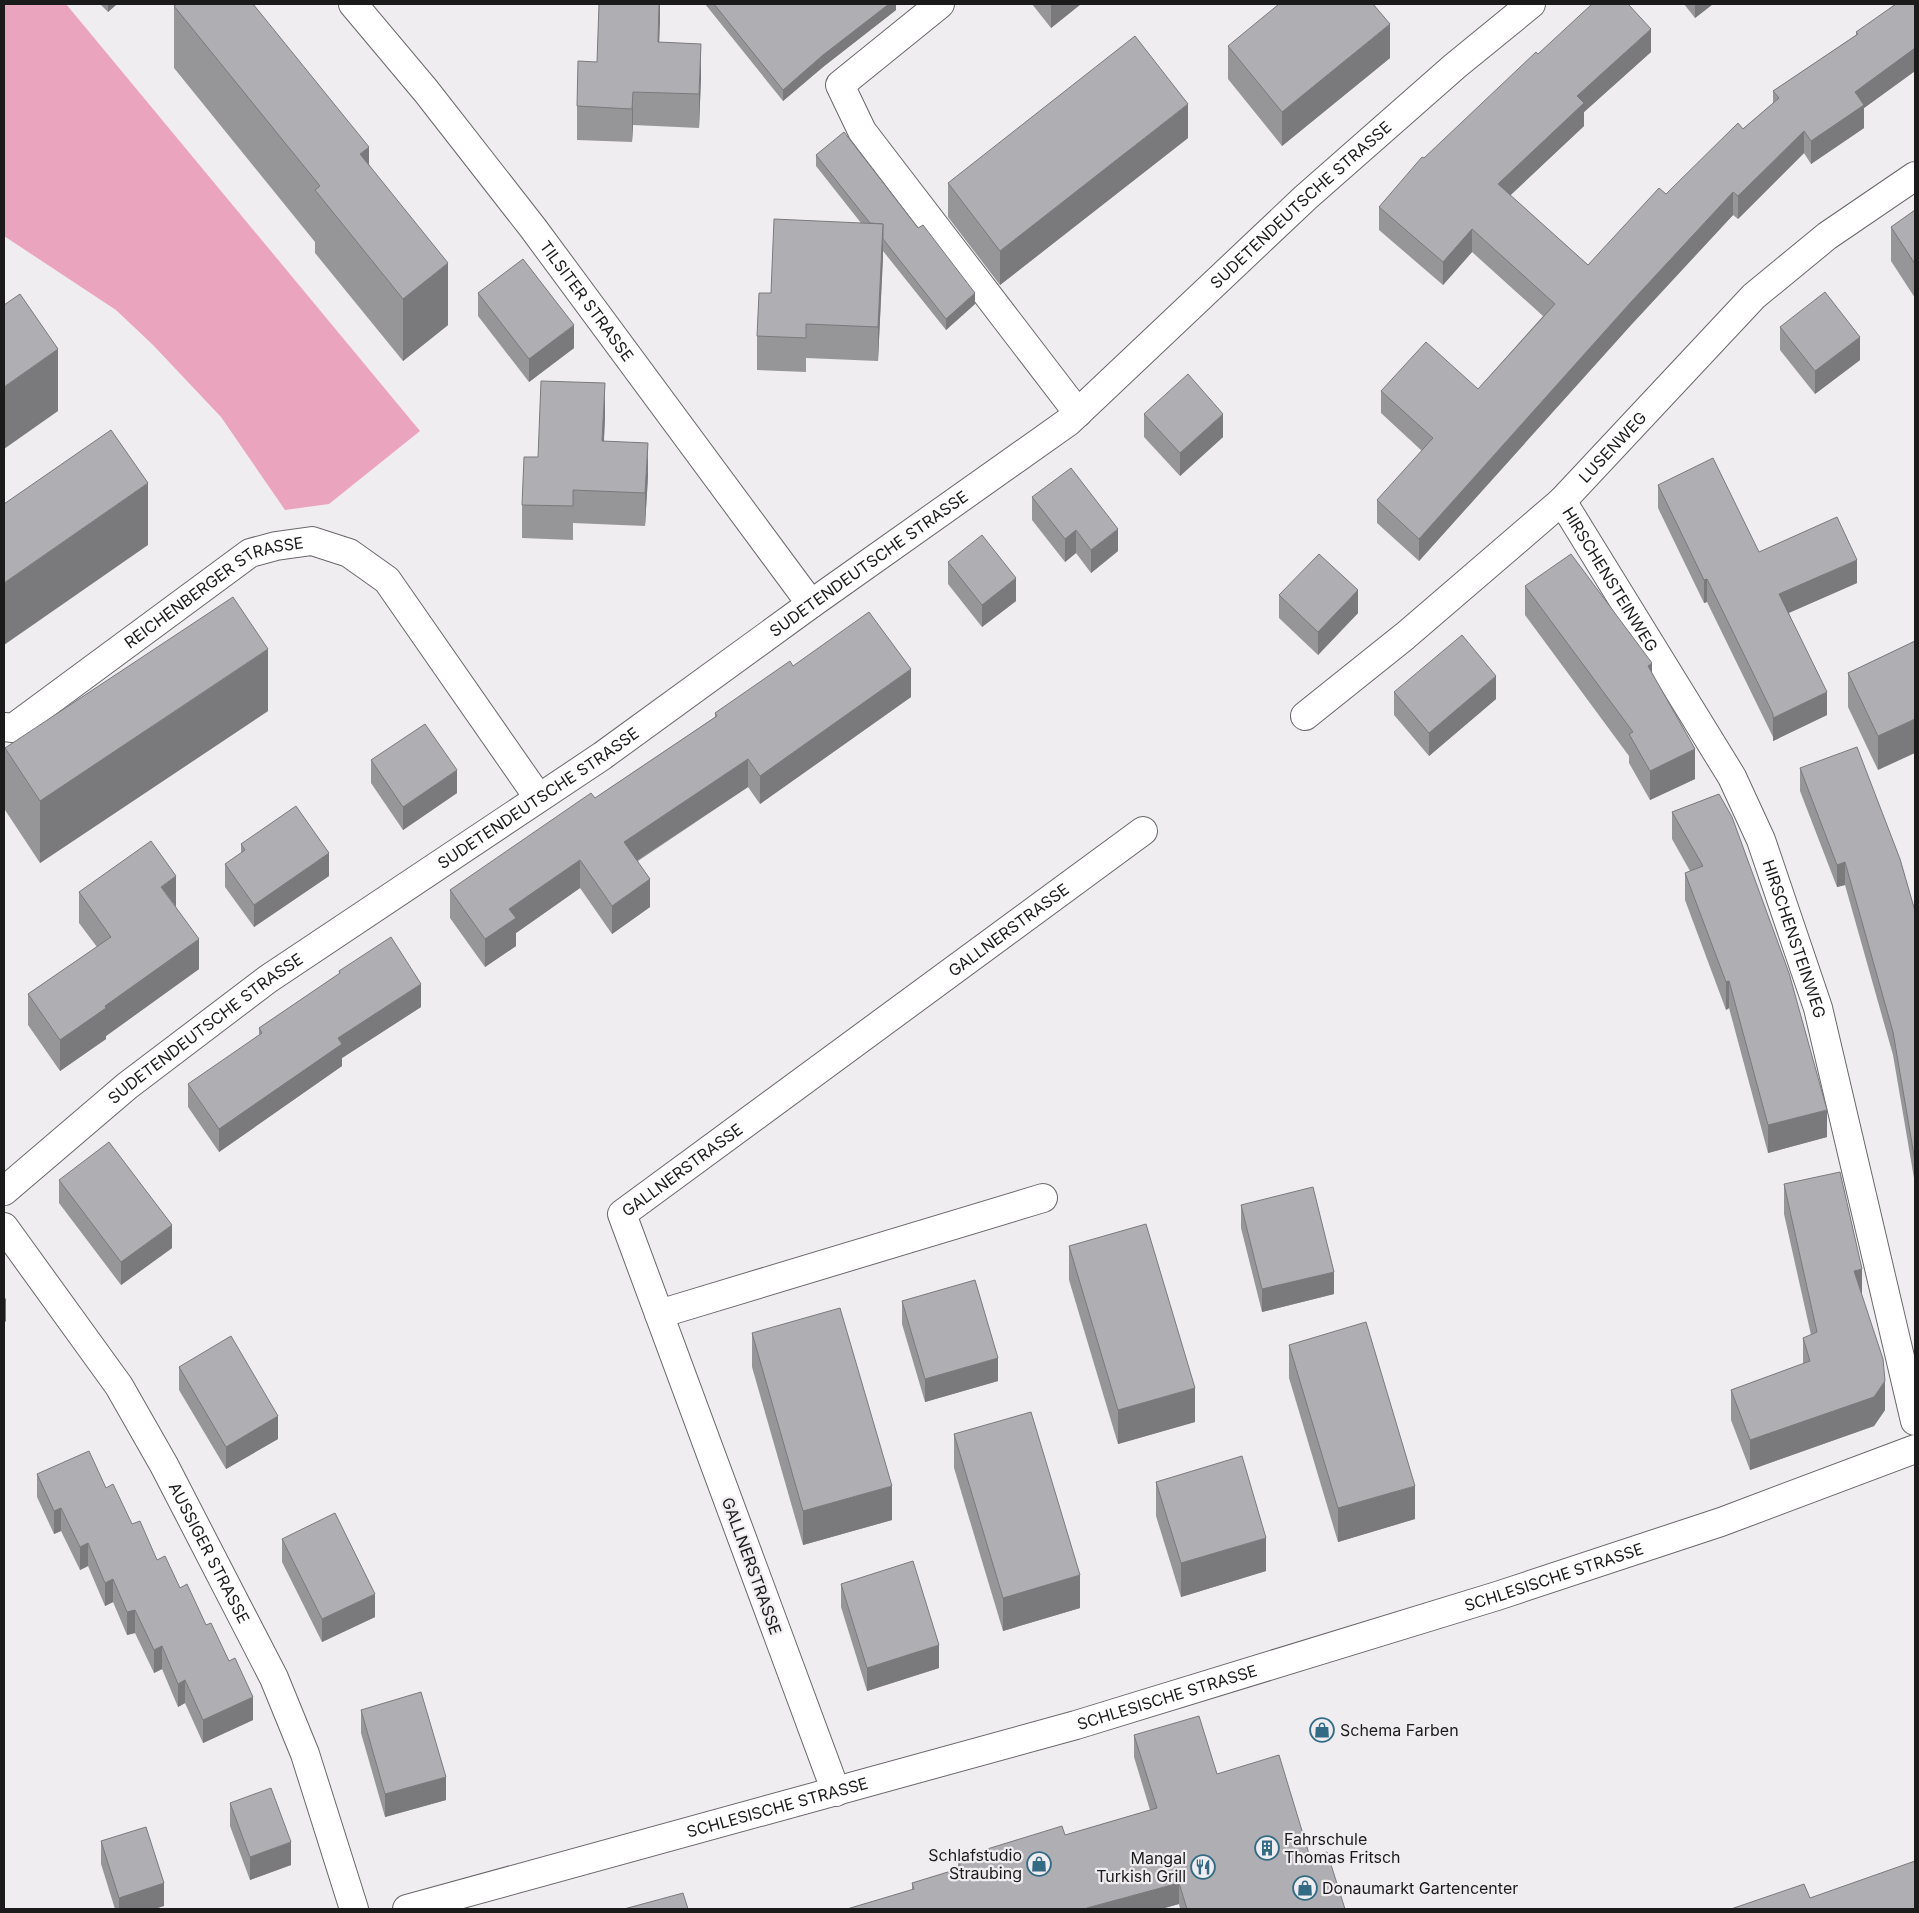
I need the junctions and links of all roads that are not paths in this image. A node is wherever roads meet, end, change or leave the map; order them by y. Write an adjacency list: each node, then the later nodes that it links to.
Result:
1 (353, 4): 7 (street, TILSITER STRASSE)
2 (940, 4): 5 (street)
3 (1531, 4): 5 (street, SUDETENDEUTSCHE STRASSE)
4 (1915, 176): 6 (street, LUSENWEG)
5 (1078, 413): 7 (street, SUDETENDEUTSCHE STRASSE)
6 (1562, 501): 8 (street, LUSENWEG); 16 (street, HIRSCHENSTEINWEG)
7 (811, 604): 10 (street, SUDETENDEUTSCHE STRASSE)
8 (1305, 716)
9 (4, 728): 10 (street, REICHENBERGER STRASSE)
10 (538, 798): 12 (street, SUDETENDEUTSCHE STRASSE)
11 (1143, 832): 15 (street, GALLNERSTRASSE)
12 (4, 1191)
13 (1043, 1198): 15 (street)
14 (4, 1227): 20 (street, AUSSIGER STRASSE)
15 (660, 1314): 18 (street, GALLNERSTRASSE)
16 (1915, 1421)
17 (1915, 1449): 18 (street, SCHLESISCHE STRASSE)
18 (836, 1792): 19 (street, SCHLESISCHE STRASSE)
19 (418, 1908)
20 (354, 1909)

